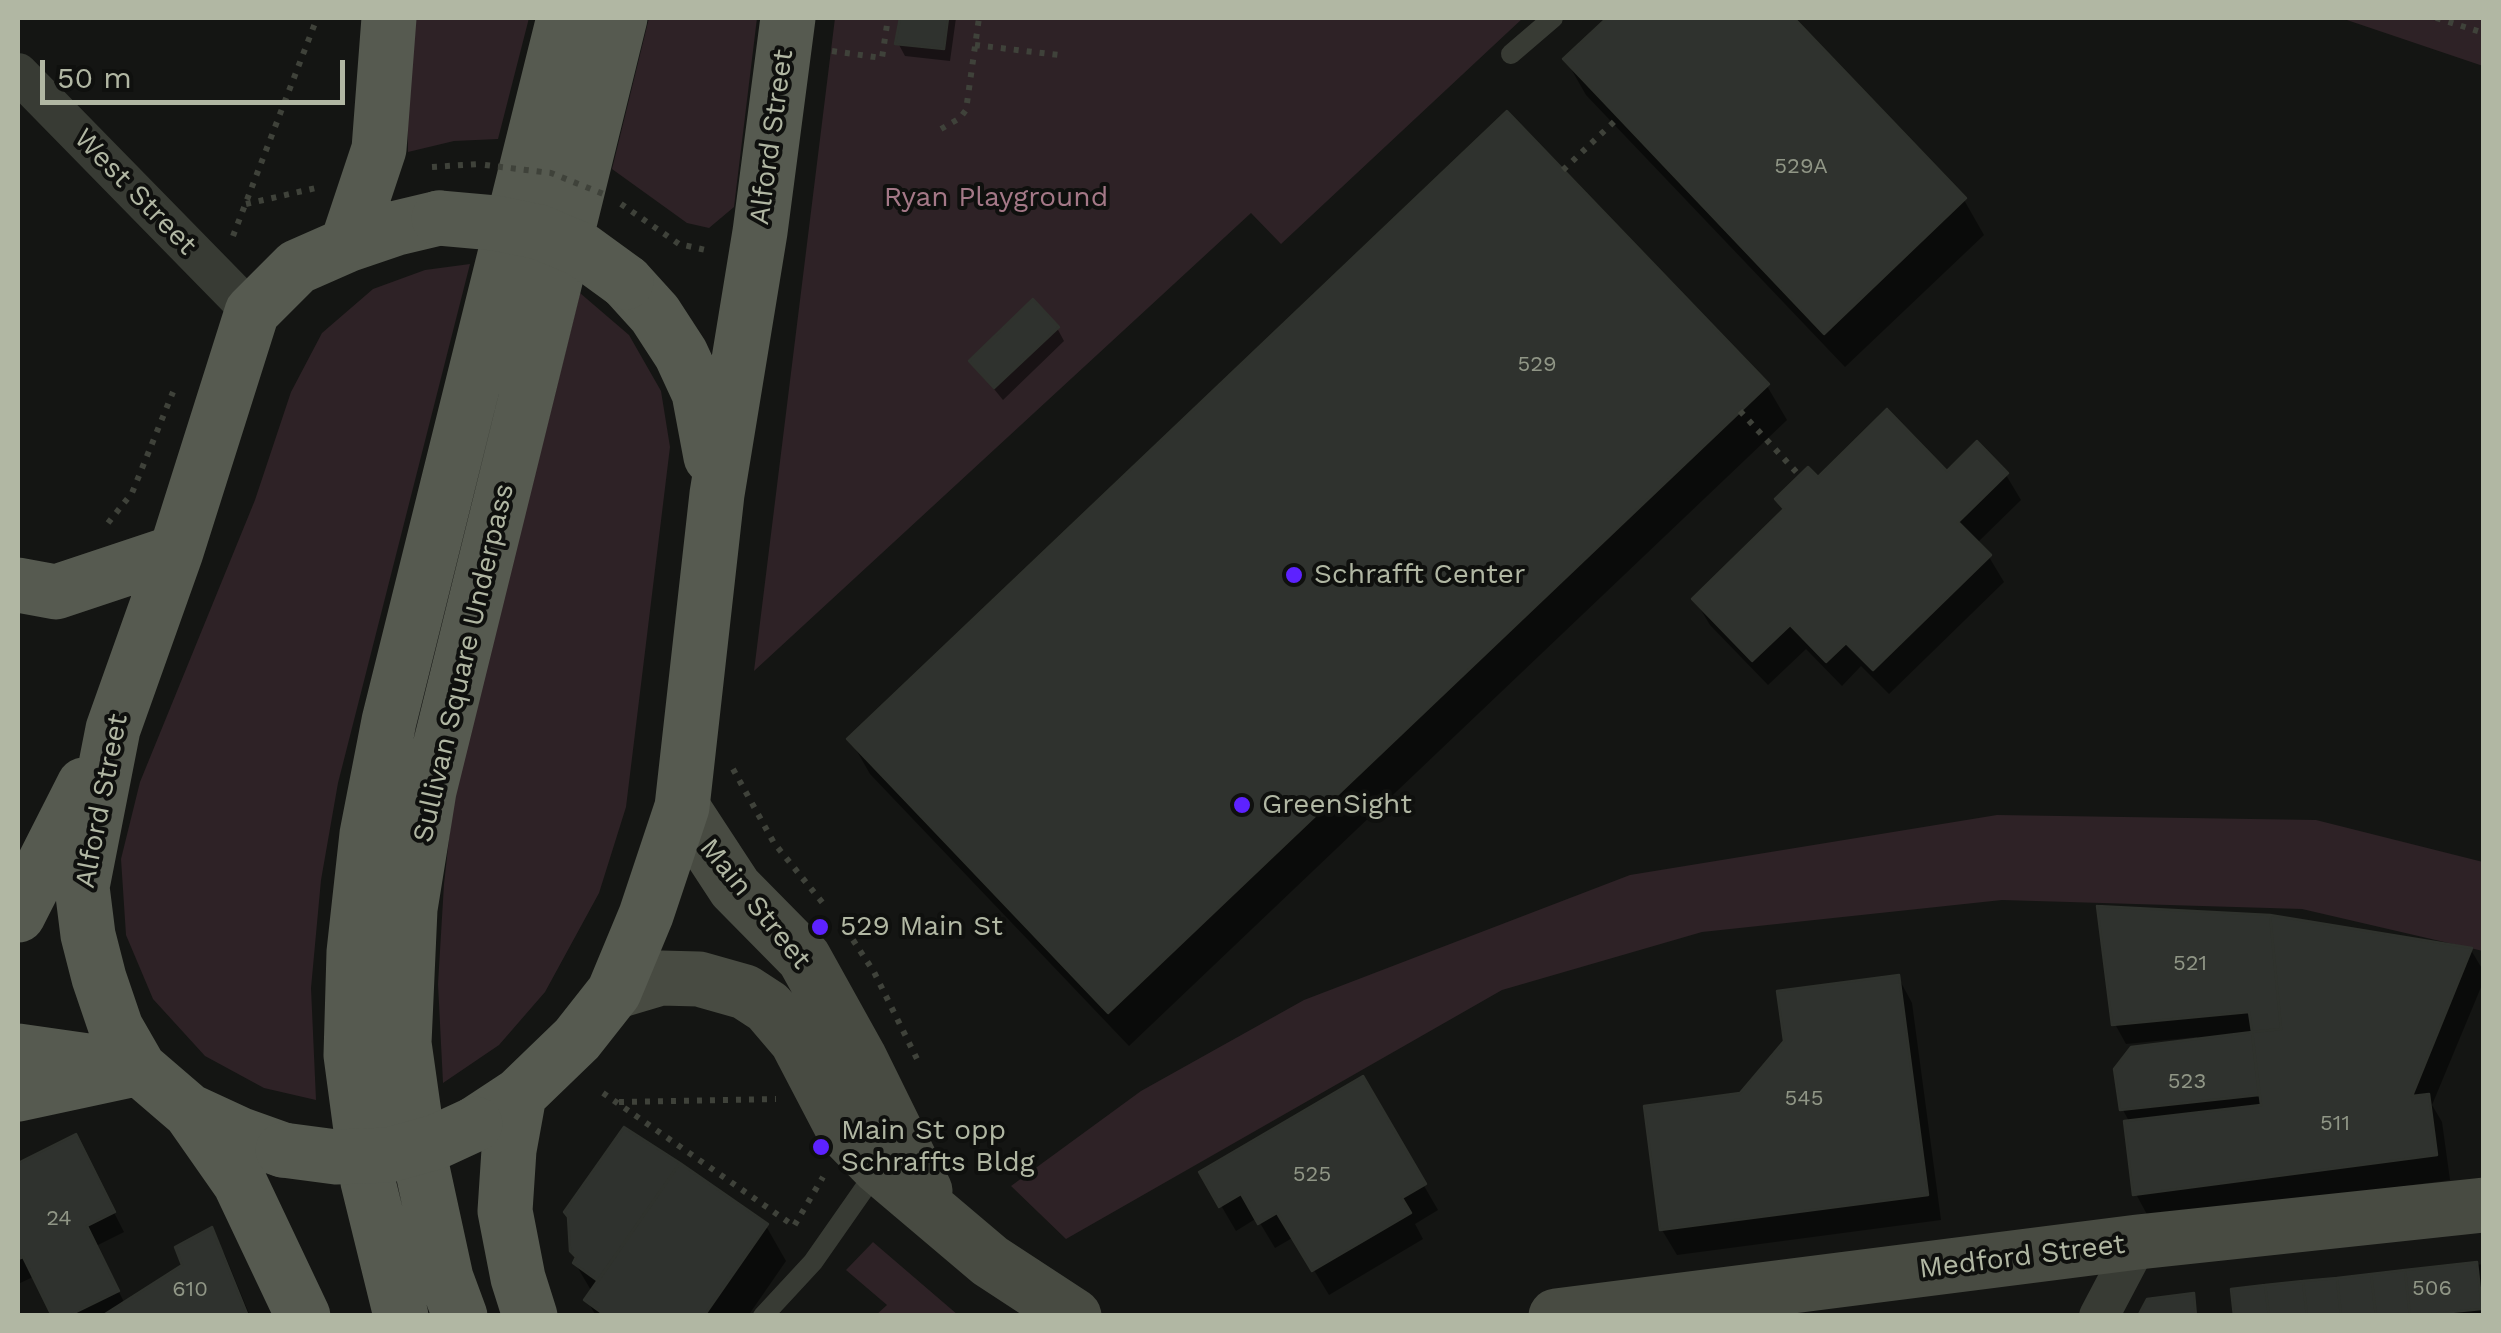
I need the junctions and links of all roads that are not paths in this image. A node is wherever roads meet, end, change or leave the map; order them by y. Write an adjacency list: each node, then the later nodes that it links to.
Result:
1 (389, 18): 8 (main road)
2 (564, 18): 29 (main road, Sullivan Square Underpass)
3 (620, 18): 30 (main road, Sullivan Square Underpass)
4 (1552, 18): 6 (lane)
5 (807, 34): 10 (main road, Alford Street)
6 (1512, 54)
7 (18, 73): 9 (street, West Street)
8 (347, 244): 9 (main road, Alford Street); 10 (main road, Alford Street, bridge)
9 (252, 312): 11 (main road, Alford Street)
10 (717, 494): 14 (main road, Alford Street)
11 (176, 552): 12 (main road); 13 (main road, Alford Street)
12 (18, 585)
13 (112, 729): 15 (main road); 18 (main road, Alford Street)
14 (682, 806): 16 (main road, Alford Street); 24 (main road, Main Street)
15 (18, 915)
16 (614, 992): 20 (main road, Alford Street); 22 (main road, Main Street)
17 (18, 1052): 18 (main road)
18 (139, 1068): 19 (main road); 21 (main road, Alford Street)
19 (18, 1094)
20 (497, 1109): 21 (main road, Alford Street, bridge); 31 (main road)
21 (189, 1111): 28 (main road)
22 (879, 1167): 24 (main road, Main Street); 32 (lane)
23 (2484, 1205): 25 (main road, Medford Street)
24 (938, 1216): 26 (main road, Main Street)
25 (2138, 1242): 27 (main road, Medford Street); 33 (street)
26 (1065, 1313)
27 (1559, 1315)
28 (303, 1316)
29 (401, 1316)
30 (460, 1316)
31 (530, 1316)
32 (763, 1316)
33 (2098, 1316)

